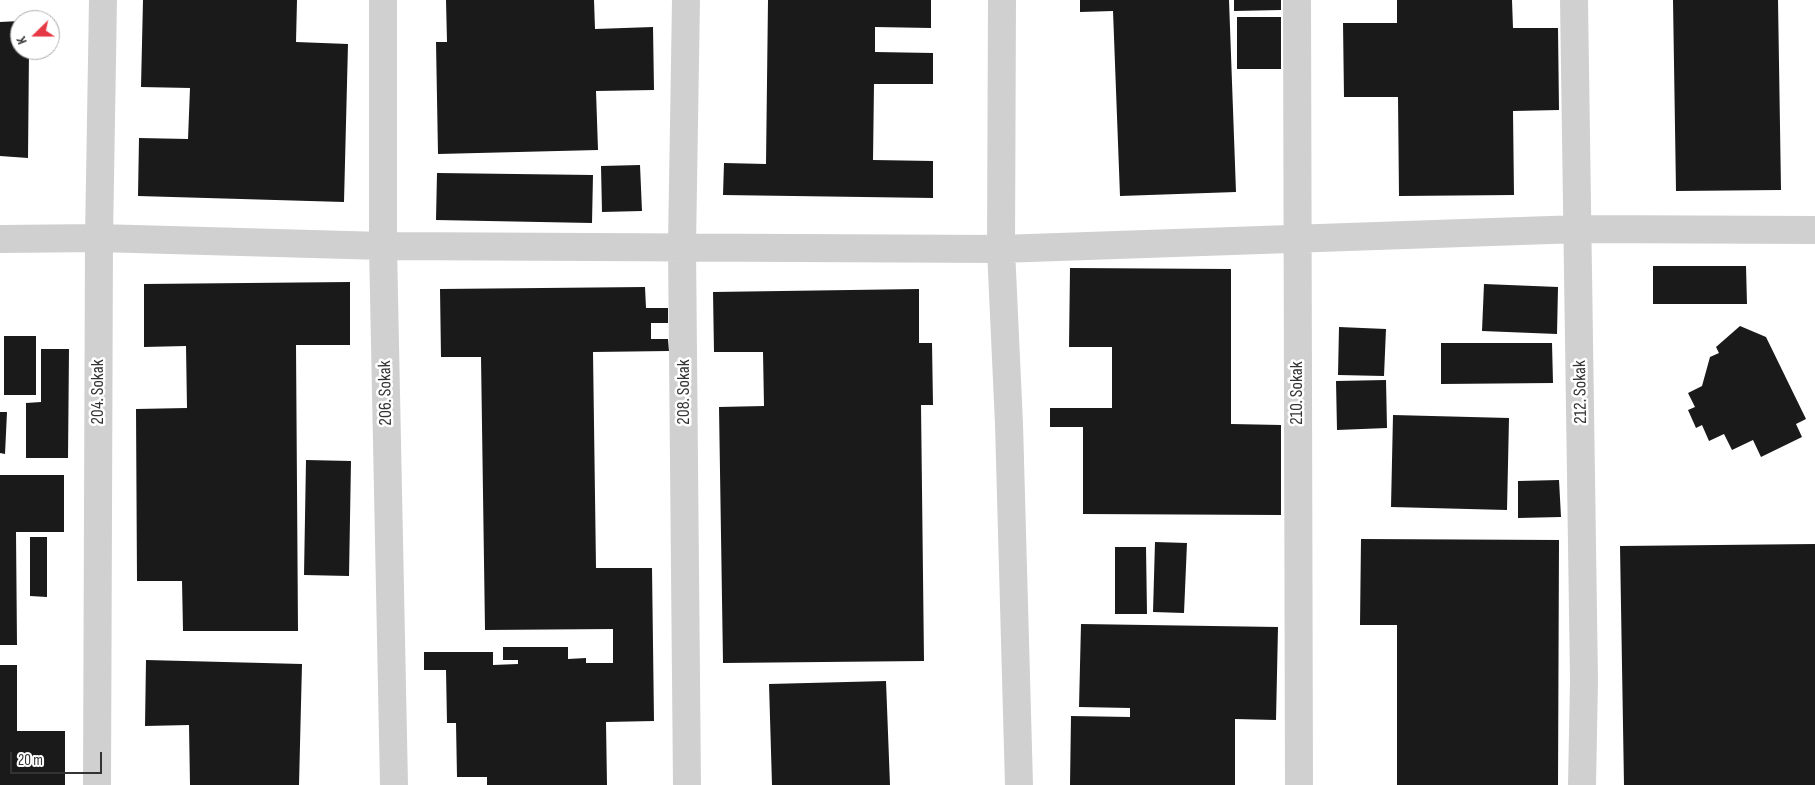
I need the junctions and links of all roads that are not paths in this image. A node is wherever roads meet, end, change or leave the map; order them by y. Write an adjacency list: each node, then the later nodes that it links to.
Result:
1 (103, 0): 9 (street, 204. Sokak)
2 (383, 0): 12 (street, 206. Sokak)
3 (686, 0): 13 (street, 208. Sokak)
4 (1002, 0): 14 (street)
5 (1297, 0): 10 (street, 210. Sokak)
6 (1574, 0): 7 (street, 212. Sokak)
7 (1579, 229): 8 (street); 10 (street); 20 (street, 212. Sokak)
8 (1815, 230)
9 (99, 238): 11 (street); 12 (street); 15 (street, 204. Sokak)
10 (1297, 238): 14 (street); 19 (street, 210. Sokak)
11 (0, 239)
12 (383, 246): 13 (street); 16 (street, 206. Sokak)
13 (682, 246): 14 (street); 17 (street, 208. Sokak)
14 (1001, 249): 18 (street)
15 (97, 785)
16 (394, 785)
17 (687, 785)
18 (1019, 785)
19 (1299, 785)
20 (1582, 785)

